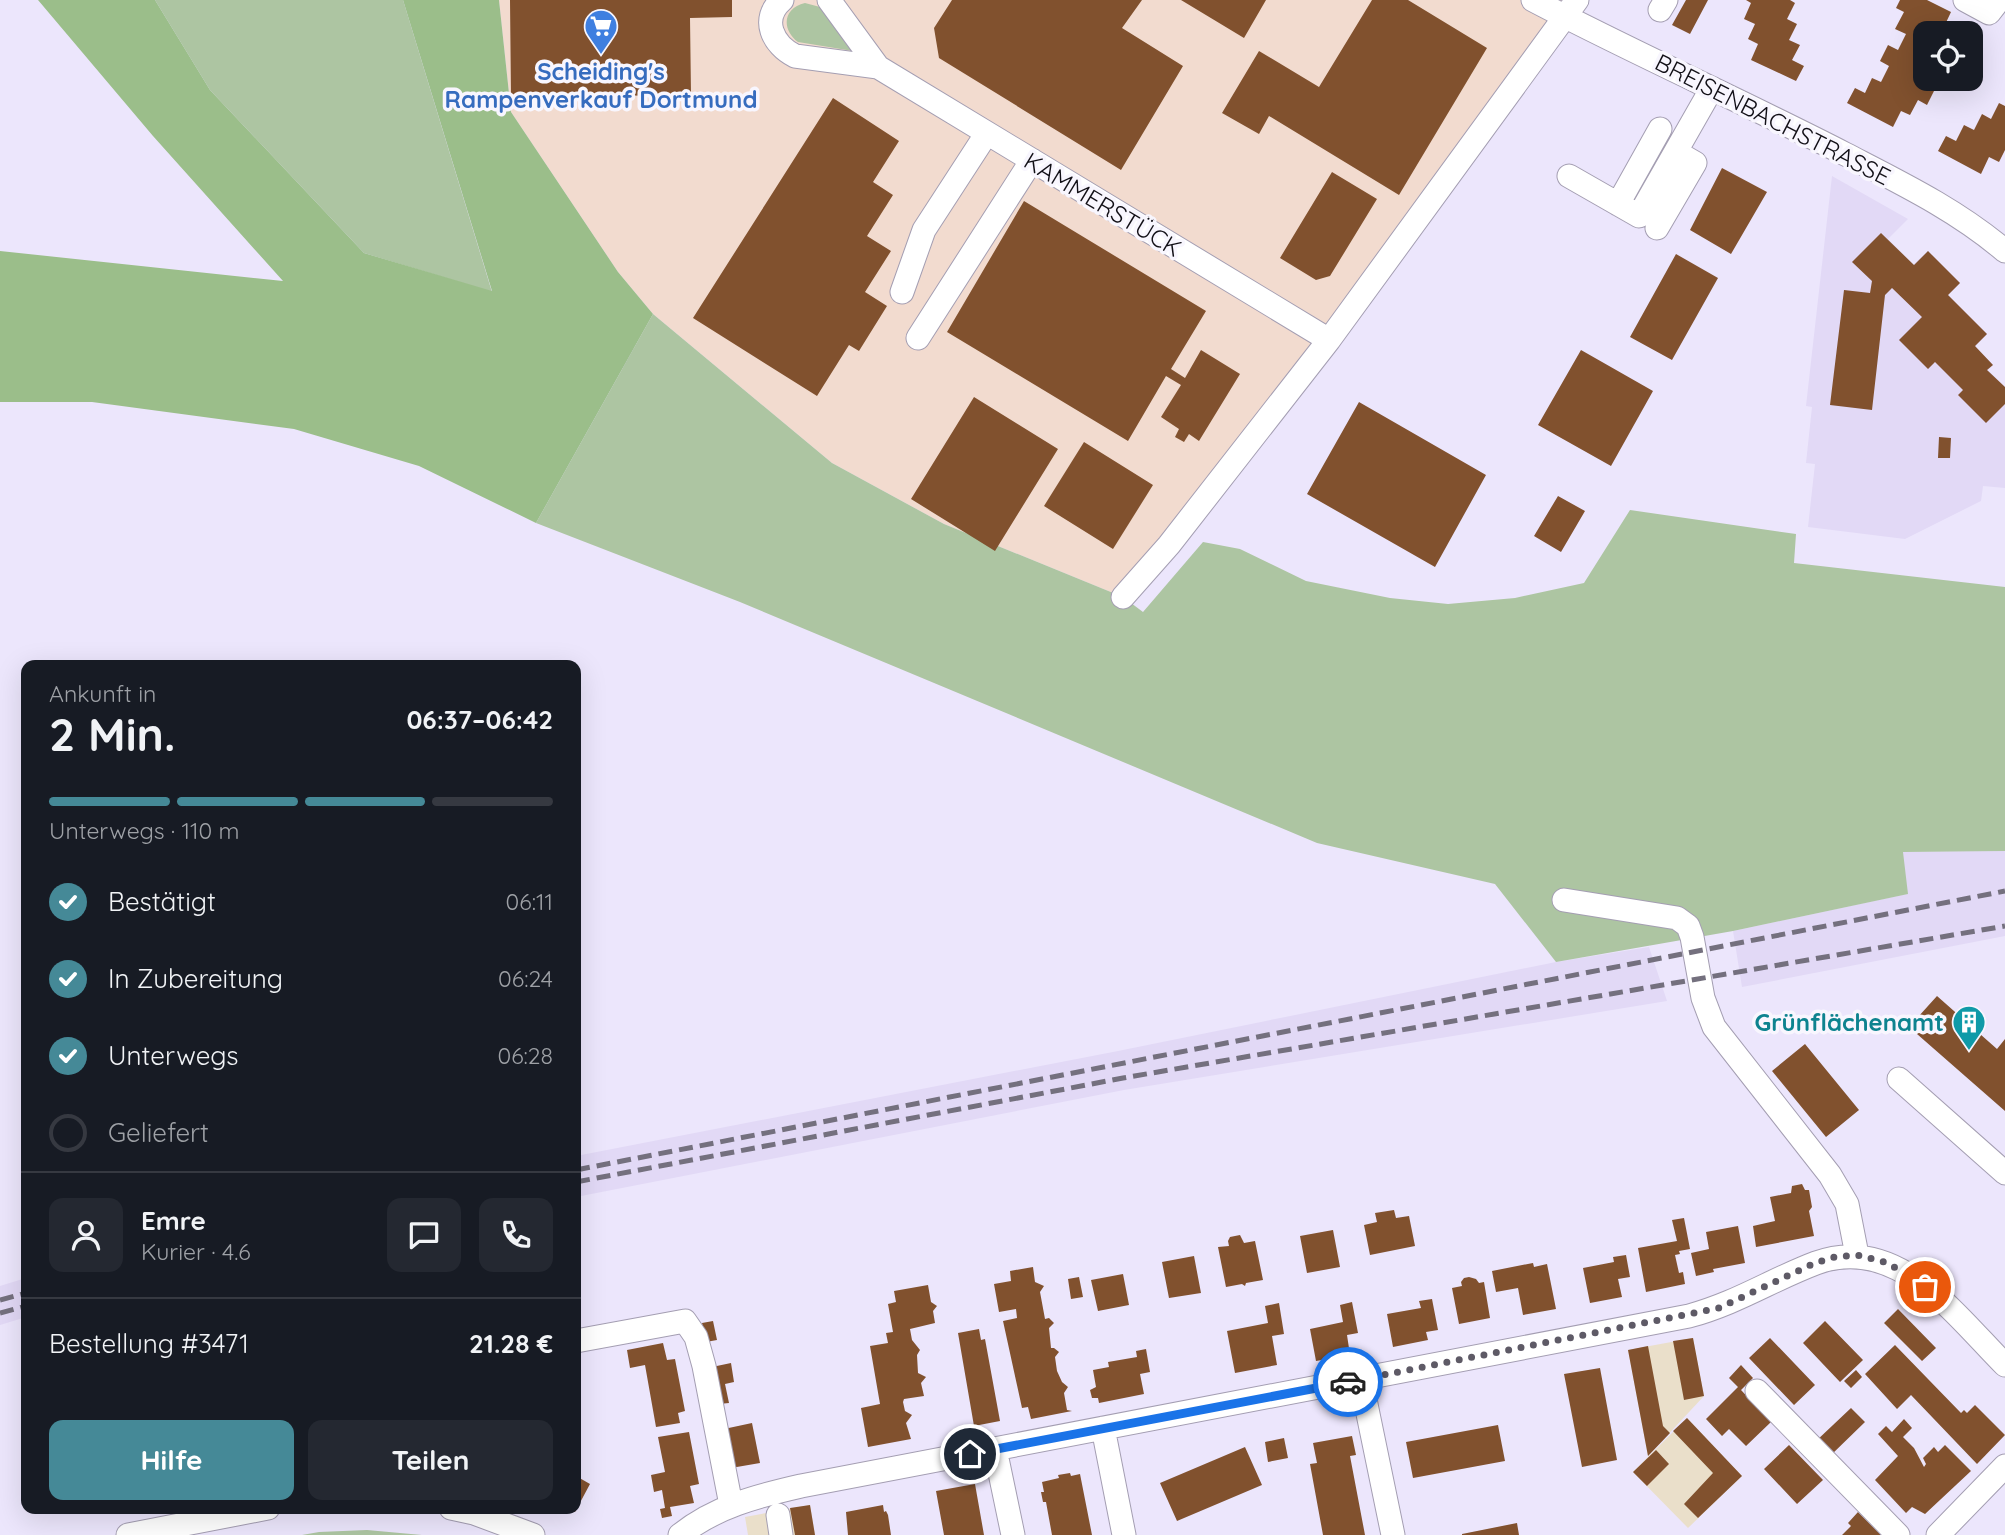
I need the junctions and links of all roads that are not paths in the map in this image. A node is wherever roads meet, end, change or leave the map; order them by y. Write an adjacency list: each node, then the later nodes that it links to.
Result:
1 (782, 0): 7 (street, KAMMERSTÜCK)
2 (829, 0): 7 (street, KAMMERSTÜCK)
3 (1533, 0): 6 (street, BREISENBACHSTRASSE)
4 (1965, 0): 5 (street)
5 (1999, 0)
6 (1572, 9): 8 (street, BREISENBACHSTRASSE); 19 (street)
7 (878, 66): 10 (street, KAMMERSTÜCK)
8 (1712, 88): 11 (street); 16 (street, BREISENBACHSTRASSE)
9 (1660, 129): 14 (street)
10 (987, 133): 12 (street, KAMMERSTÜCK); 17 (street)
11 (1676, 152): 14 (street); 15 (street)
12 (1032, 160): 18 (street); 19 (street, KAMMERSTÜCK)
13 (1569, 176): 14 (street)
14 (1618, 204)
15 (1657, 228)
16 (2005, 251)
17 (902, 292)
18 (918, 338)
19 (1329, 340): 20 (street)
20 (1123, 597)
21 (1564, 900): 24 (street)
22 (1899, 1079): 23 (street)
23 (2005, 1173)
24 (1857, 1255): 26 (street); 27 (street)
25 (581, 1340): 32 (street)
26 (2005, 1365)
27 (1361, 1380): 29 (street); 40 (street)
28 (1757, 1391): 41 (street)
29 (1103, 1428): 30 (street); 39 (street)
30 (996, 1449): 32 (street); 38 (street)
31 (2005, 1466): 42 (street)
32 (731, 1505): 37 (street)
33 (237, 1514): 35 (street)
34 (477, 1514): 36 (street)
35 (128, 1535)
36 (533, 1535)
37 (680, 1535)
38 (1013, 1535)
39 (1124, 1535)
40 (1393, 1535)
41 (1898, 1535)
42 (1938, 1535)

